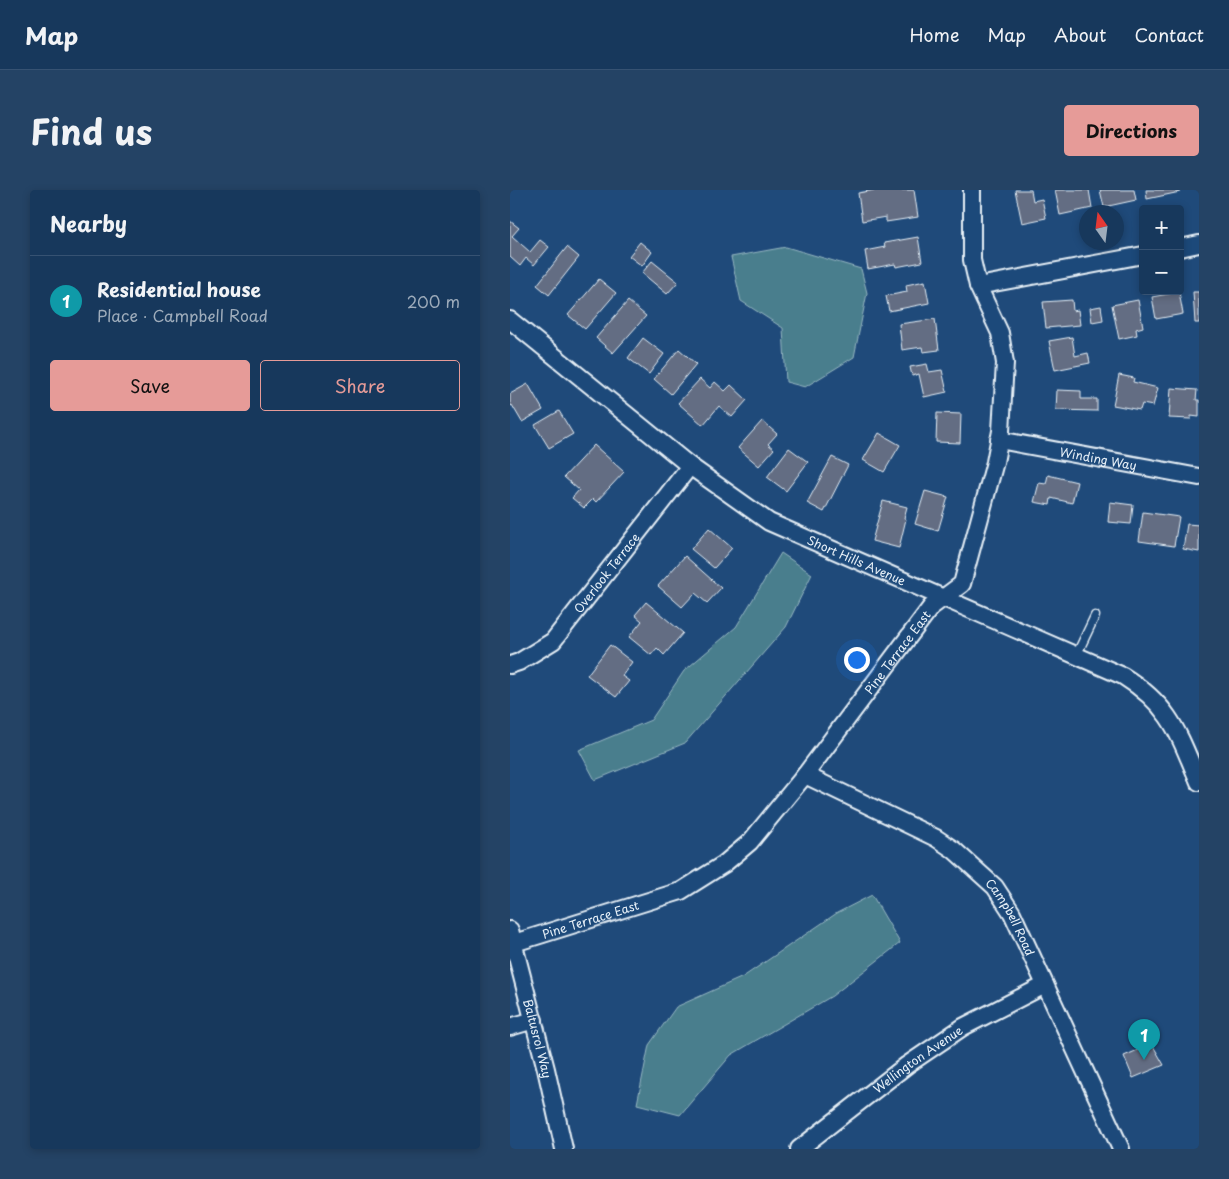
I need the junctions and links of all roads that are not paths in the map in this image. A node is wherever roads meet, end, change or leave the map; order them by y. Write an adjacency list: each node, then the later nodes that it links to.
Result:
1 (972, 190): 5 (street, Pine Terrace East)
2 (1199, 244): 3 (street)
3 (1184, 247)
4 (1139, 256): 5 (street)
5 (978, 286): 7 (street, Pine Terrace East)
6 (510, 320): 8 (street, Short Hills Avenue)
7 (999, 440): 9 (street, Winding Way); 10 (street, Pine Terrace East)
8 (690, 466): 10 (street, Short Hills Avenue); 13 (street, Overlook Terrace)
9 (1199, 477)
10 (944, 598): 12 (street, Short Hills Avenue); 14 (street, Pine Terrace East)
11 (1095, 616): 12 (lane)
12 (1076, 656): 15 (street, Short Hills Avenue)
13 (510, 665)
14 (805, 775): 16 (street, Pine Terrace East); 17 (street, Campbell Road)
15 (1199, 782)
16 (512, 936): 18 (street, Baltusrol Way)
17 (1046, 985): 21 (street, Wellington Avenue); 22 (street, Campbell Road)
18 (534, 1020): 19 (street); 20 (street, Baltusrol Way)
19 (510, 1027)
20 (564, 1149)
21 (799, 1149)
22 (1121, 1149)

